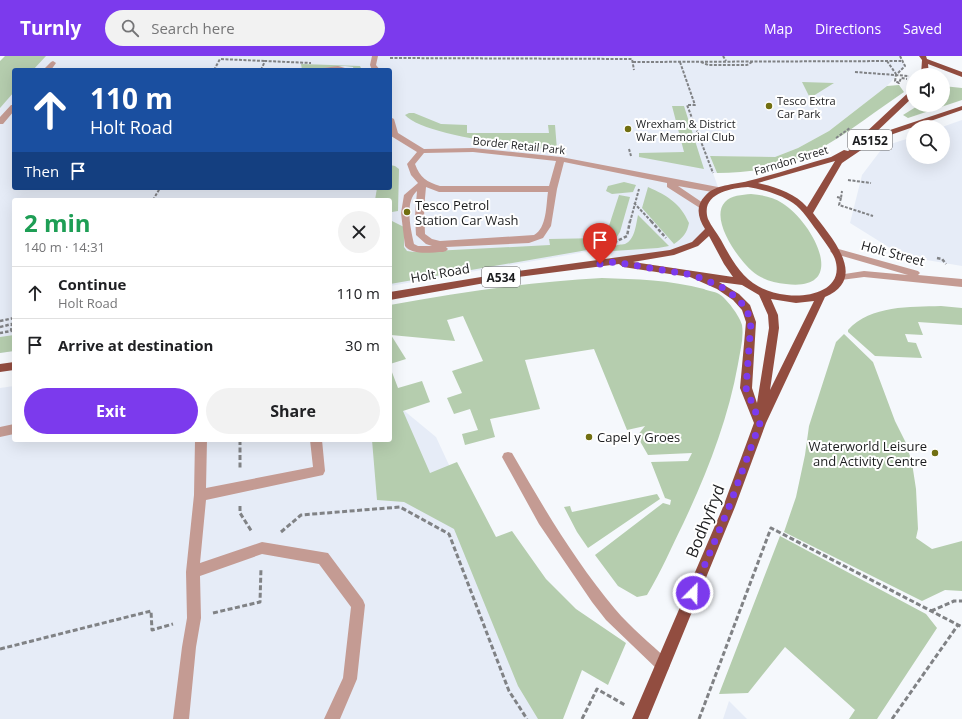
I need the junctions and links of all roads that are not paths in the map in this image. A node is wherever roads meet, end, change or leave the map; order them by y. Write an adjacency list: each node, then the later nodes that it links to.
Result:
1 (375, 56): 5 (street)
2 (924, 58): 6 (main road); 7 (main road)
3 (53, 63): 4 (street)
4 (49, 68)
5 (374, 68)
6 (925, 68)
7 (962, 75)
8 (906, 100): 17 (main road, Farndon Street / A5152)
9 (12, 108): 11 (street)
10 (962, 108): 21 (main road, Farndon Street / A5152)
11 (0, 122)
12 (392, 126): 13 (street)
13 (422, 152): 14 (street, Border Retail Park); 16 (street)
14 (560, 159): 15 (street, Border Retail Park); 18 (street)
15 (661, 180): 19 (street, Border Retail Park); 20 (street, Border Retail Park)
16 (423, 183): 18 (street); 23 (street); 23 (street)
17 (748, 184): 19 (main road); 21 (main road)
18 (553, 189): 23 (street)
19 (718, 190): 20 (main road)
20 (703, 207): 22 (main road)
21 (808, 212): 24 (main road)
22 (710, 230): 25 (main road, Holt Road / A534); 29 (main road)
23 (489, 242)
24 (835, 251): 27 (main road); 28 (street, Holt Street)
25 (614, 262): 26 (main road, Holt Road); 32 (main road, Holt Road / A534)
26 (693, 275): 29 (main road, Holt Road); 36 (main road)
27 (841, 277): 28 (street, Holt Street); 33 (main road)
28 (944, 280): 30 (street, Holt Street)
29 (745, 282): 31 (main road)
30 (962, 283)
31 (763, 292): 33 (main road); 36 (main road, Bodhyfryd)
32 (392, 296)
33 (821, 296): 36 (main road, Bodhyfryd)
34 (12, 366): 35 (main road)
35 (0, 368)
36 (760, 423): 44 (main road, Bodhyfryd)
37 (12, 429): 38 (street)
38 (0, 432)
39 (201, 442): 42 (street)
40 (316, 442): 42 (street)
41 (508, 457): 44 (street)
42 (200, 495): 43 (street)
43 (193, 572): 46 (street); 47 (street)
44 (663, 664): 45 (main road, Bodhyfryd)
45 (641, 717)
46 (181, 719)
47 (332, 719)

